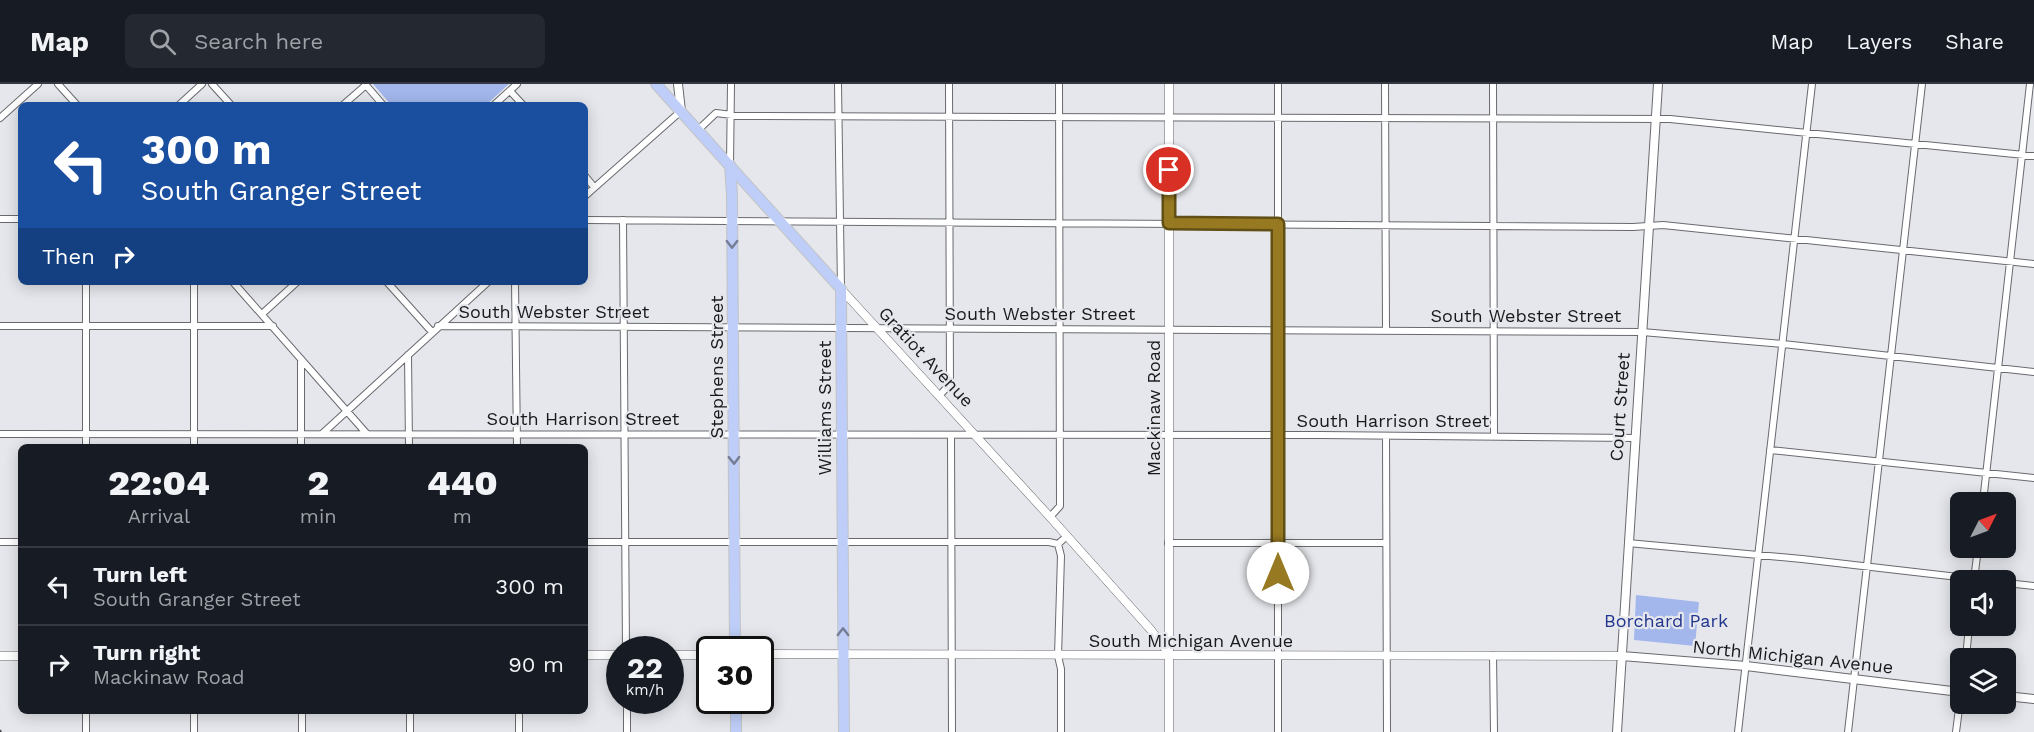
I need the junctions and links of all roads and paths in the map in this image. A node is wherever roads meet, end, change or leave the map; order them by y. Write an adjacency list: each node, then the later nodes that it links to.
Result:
1 (38, 84): 35 (street)
2 (58, 84): 22 (street)
3 (202, 84): 23 (street)
4 (212, 84): 24 (street)
5 (365, 84): 25 (street); 26 (street)
6 (517, 84): 21 (street)
7 (656, 84): 29 (highway, Gratiot Avenue)
8 (678, 84): 29 (main road)
9 (731, 84): 31 (street, Stephens Street)
10 (838, 84): 30 (street, Williams Street)
11 (949, 84): 32 (street)
12 (1059, 84): 33 (street)
13 (1169, 84): 34 (street, Mackinaw Road)
14 (1278, 84): 36 (street)
15 (1385, 84): 37 (street)
16 (1493, 84): 38 (street)
17 (1658, 84): 39 (main road, Court Street)
18 (1812, 84): 41 (street)
19 (1922, 84): 42 (street)
20 (2030, 84): 43 (street)
21 (510, 91): 27 (street); 28 (street)
22 (74, 102)
23 (182, 102)
24 (228, 102)
25 (345, 102)
26 (380, 102)
27 (497, 102)
28 (520, 102)
29 (681, 111): 40 (highway, Gratiot Avenue); 47 (street)
30 (838, 114): 31 (street); 32 (street); 55 (street, Williams Street)
31 (732, 115): 40 (street); 45 (street, Stephens Street)
32 (949, 116): 33 (street); 56 (street)
33 (1059, 116): 34 (street); 58 (street)
34 (1169, 117): 36 (street); 57 (street, Mackinaw Road)
35 (0, 118)
36 (1278, 118): 37 (street); 59 (street)
37 (1385, 118): 38 (street); 60 (street)
38 (1494, 119): 39 (street); 61 (street)
39 (1656, 119): 41 (street); 62 (main road, Court Street)
40 (698, 130): 45 (highway, Gratiot Avenue)
41 (1807, 133): 42 (street); 63 (street)
42 (1915, 144): 43 (street); 64 (street)
43 (2022, 155): 44 (street); 65 (street)
44 (2034, 156)
45 (730, 165): 53 (highway, Stephens Street); 54 (highway, Gratiot Avenue)
46 (588, 180): 47 (street)
47 (594, 187): 48 (street)
48 (588, 193)
49 (0, 219): 50 (street)
50 (18, 219)
51 (588, 220): 52 (street)
52 (623, 220): 53 (street); 82 (street)
53 (732, 222): 54 (street); 84 (highway, Stephens Street, one-way to 84)
54 (781, 222): 55 (street); 74 (highway, Gratiot Avenue)
55 (839, 222): 56 (street); 74 (street, Williams Street)
56 (949, 222): 58 (street); 88 (street)
57 (1169, 223): 58 (street); 59 (street); 87 (street, Mackinaw Road)
58 (1060, 224): 86 (street)
59 (1278, 224): 60 (street); 89 (street)
60 (1386, 225): 61 (street); 90 (street)
61 (1494, 226): 62 (street); 91 (street)
62 (1648, 226): 63 (street); 92 (main road, Court Street)
63 (1794, 239): 64 (street); 94 (street)
64 (1902, 250): 65 (street); 96 (street)
65 (2010, 262): 66 (street); 98 (street)
66 (2034, 264)
67 (86, 285): 77 (street)
68 (194, 285): 78 (street)
69 (236, 285): 75 (street)
70 (294, 285): 75 (street)
71 (390, 285): 93 (street)
72 (485, 285): 80 (street)
73 (515, 285): 81 (street)
74 (841, 289): 83 (street, Gratiot Avenue); 85 (highway, Williams Street)
75 (262, 314): 79 (street)
76 (0, 326): 77 (street)
77 (86, 326): 78 (street); 106 (street)
78 (193, 326): 79 (street); 102 (street)
79 (273, 326): 97 (street)
80 (438, 326): 81 (street, South Webster Street); 93 (street)
81 (516, 326): 82 (street, South Webster Street); 109 (street)
82 (625, 327): 84 (street, South Webster Street); 110 (street)
83 (877, 328): 85 (street, South Webster Street); 88 (street, South Webster Street); 100 (street, Gratiot Avenue)
84 (733, 329): 85 (street, South Webster Street); 111 (highway, Stephens Street)
85 (841, 329): 112 (highway, Williams Street)
86 (1060, 329): 87 (street, South Webster Street); 88 (street, South Webster Street); 114 (street)
87 (1169, 329): 89 (street, South Webster Street); 117 (street, Mackinaw Road)
88 (950, 330): 100 (street)
89 (1278, 330): 90 (street, South Webster Street); 115 (street)
90 (1386, 330): 91 (street, South Webster Street)
91 (1494, 332): 92 (street, South Webster Street); 119 (street)
92 (1642, 332): 94 (street, South Webster Street); 120 (main road, Court Street)
93 (432, 333): 95 (street)
94 (1783, 344): 96 (street, South Webster Street); 126 (street)
95 (408, 355): 101 (street); 108 (street)
96 (1891, 356): 98 (street, South Webster Street); 127 (street)
97 (301, 359): 101 (street); 103 (street)
98 (1997, 368): 99 (street, South Webster Street); 128 (street)
99 (2034, 372)
100 (939, 396): 113 (street, Gratiot Avenue)
101 (346, 411): 104 (street); 107 (street)
102 (194, 433): 103 (street, South Harrison Street); 106 (street, South Harrison Street); 122 (street)
103 (301, 433): 104 (street, South Harrison Street); 123 (street)
104 (322, 433): 107 (street, South Harrison Street)
105 (0, 434): 106 (street, South Harrison Street)
106 (86, 434): 121 (street)
107 (367, 434): 108 (street, South Harrison Street)
108 (409, 434): 109 (street, South Harrison Street); 124 (street)
109 (517, 434): 110 (street, South Harrison Street); 125 (street)
110 (625, 434): 111 (street, South Harrison Street); 136 (street)
111 (734, 435): 112 (street, South Harrison Street); 137 (highway, Stephens Street, one-way to 137)
112 (842, 435): 116 (street, South Harrison Street); 138 (highway, Williams Street)
113 (975, 435): 114 (street, South Harrison Street); 116 (street, South Harrison Street); 131 (street, Gratiot Avenue)
114 (1060, 435): 117 (street, South Harrison Street); 131 (street)
115 (1279, 435): 117 (street, South Harrison Street); 118 (street, South Harrison Street); 140 (street)
116 (951, 436): 139 (street)
117 (1169, 436): 141 (street, Mackinaw Road)
118 (1386, 436): 119 (street, South Harrison Street); 142 (street)
119 (1494, 436): 120 (street, South Harrison Street)
120 (1635, 438): 143 (main road, Court Street)
121 (86, 444)
122 (194, 444)
123 (301, 444)
124 (409, 444)
125 (517, 444)
126 (1770, 450): 127 (street); 145 (street)
127 (1879, 462): 128 (street); 146 (street)
128 (1986, 473): 129 (street); 130 (street)
129 (2034, 478)
130 (1984, 492)
131 (1050, 517): 132 (street, Gratiot Avenue)
132 (1067, 536): 144 (street); 156 (street, Gratiot Avenue)
133 (0, 542): 134 (street)
134 (18, 542)
135 (588, 542): 136 (street)
136 (626, 542): 137 (street); 150 (street)
137 (735, 542): 138 (street); 151 (highway, Stephens Street)
138 (842, 542): 139 (street); 153 (highway, Williams Street, one-way to 138)
139 (952, 542): 144 (street); 161 (street)
140 (1278, 542): 141 (street); 142 (street); 163 (street)
141 (1168, 543): 156 (street, Mackinaw Road)
142 (1385, 543): 157 (street)
143 (1628, 543): 145 (street); 164 (main road, Court Street)
144 (1058, 544): 162 (street)
145 (1758, 555): 146 (street); 165 (street)
146 (1867, 567): 147 (street); 166 (street)
147 (1950, 577)
148 (2016, 584): 149 (street)
149 (2034, 585)
150 (626, 636)
151 (735, 636)
152 (774, 654): 153 (street, South Michigan Avenue)
153 (843, 654): 161 (street, South Michigan Avenue); 185 (highway, Williams Street)
154 (588, 655): 155 (street)
155 (606, 655)
156 (1170, 655): 162 (street, South Michigan Avenue); 163 (street, South Michigan Avenue); 188 (street, Mackinaw Road)
157 (1387, 655): 158 (street, South Michigan Avenue); 163 (street, South Michigan Avenue); 190 (street)
158 (1493, 655): 164 (street, South Michigan Avenue); 191 (street)
159 (0, 656): 160 (street)
160 (18, 656)
161 (952, 656): 162 (street, South Michigan Avenue); 186 (street)
162 (1058, 656): 187 (street)
163 (1278, 656): 189 (street)
164 (1622, 656): 165 (main road, North Michigan Avenue); 192 (main road, Court Street)
165 (1746, 666): 166 (main road, North Michigan Avenue); 193 (street)
166 (1854, 680): 167 (main road, North Michigan Avenue); 194 (street)
167 (1950, 691)
168 (2016, 697): 169 (main road)
169 (2034, 699)
170 (86, 714): 178 (street)
171 (194, 714): 179 (street)
172 (302, 714): 180 (street)
173 (410, 714): 181 (street)
174 (519, 714): 182 (street)
175 (627, 714): 183 (street)
176 (736, 714): 184 (highway)
177 (1958, 714): 195 (street)
178 (86, 732)
179 (194, 732)
180 (302, 732)
181 (410, 732)
182 (519, 732)
183 (627, 732)
184 (736, 732)
185 (844, 732)
186 (952, 732)
187 (1061, 732)
188 (1169, 732)
189 (1278, 732)
190 (1387, 732)
191 (1494, 732)
192 (1617, 732)
193 (1738, 732)
194 (1848, 732)
195 (1956, 732)

